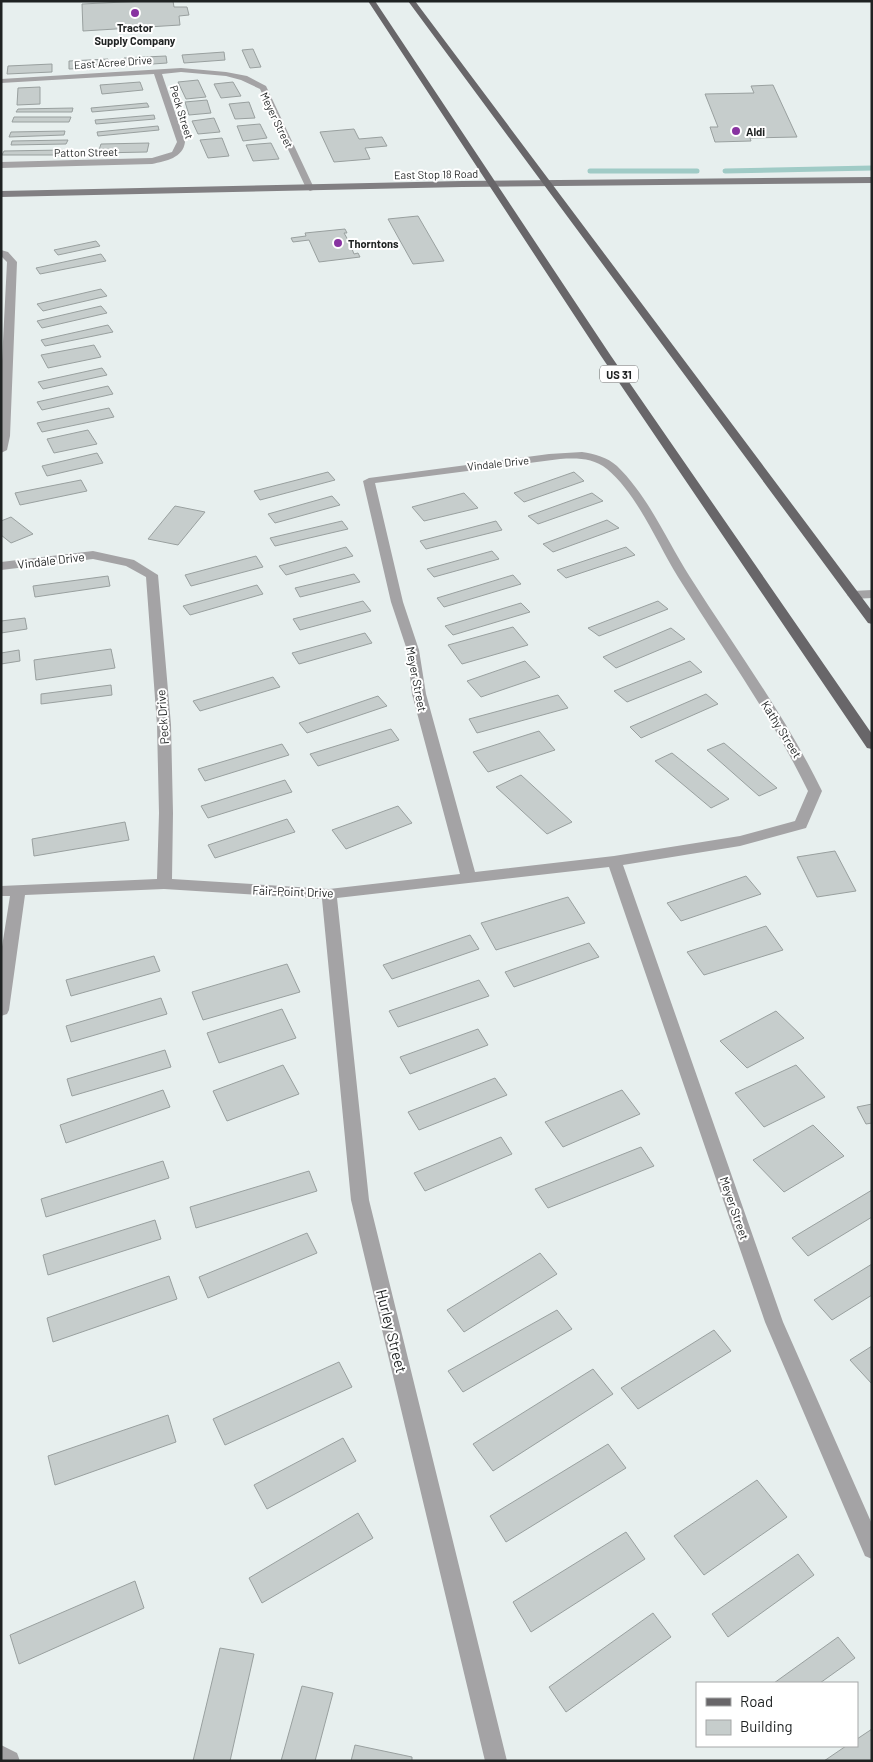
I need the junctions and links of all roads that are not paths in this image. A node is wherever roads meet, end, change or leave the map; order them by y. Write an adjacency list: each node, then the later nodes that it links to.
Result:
1 (371, 1): 9 (main road, US 31)
2 (411, 1): 10 (main road)
3 (157, 71): 4 (street, East Acree Drive); 5 (street, East Acree Drive); 6 (street, Peck Street)
4 (226, 74): 11 (street, Meyer Street)
5 (1, 81)
6 (171, 156): 7 (street, Patton Street)
7 (1, 165)
8 (872, 180): 10 (street, East Stop 18 Road)
9 (491, 184): 10 (street, East Stop 18 Road); 11 (street, East Stop 18 Road); 22 (main road, US 31)
10 (546, 184): 20 (main road)
11 (310, 188): 12 (street, East Stop 18 Road)
12 (1, 194)
13 (3, 254): 14 (street)
14 (1, 450)
15 (622, 478): 16 (street, Vindale Drive); 23 (street, Kathy Street)
16 (369, 481): 24 (street, Meyer Street)
17 (130, 563): 18 (street, Vindale Drive); 25 (street, Peck Drive)
18 (1, 566)
19 (872, 594): 20 (street)
20 (853, 595): 21 (main road)
21 (872, 620)
22 (872, 744)
23 (614, 861): 24 (street, Fair-Point Drive); 30 (street, Meyer Street)
24 (469, 878): 28 (street, Fair-Point Drive)
25 (164, 884): 27 (street, Fair-Point Drive); 28 (street, Fair-Point Drive)
26 (1, 891): 27 (street, Fair-Point Drive)
27 (18, 891): 29 (street)
28 (329, 894): 33 (street, Hurley Street)
29 (1, 1010)
30 (872, 1549)
31 (1, 1756): 32 (street)
32 (9, 1761)
33 (496, 1761)

